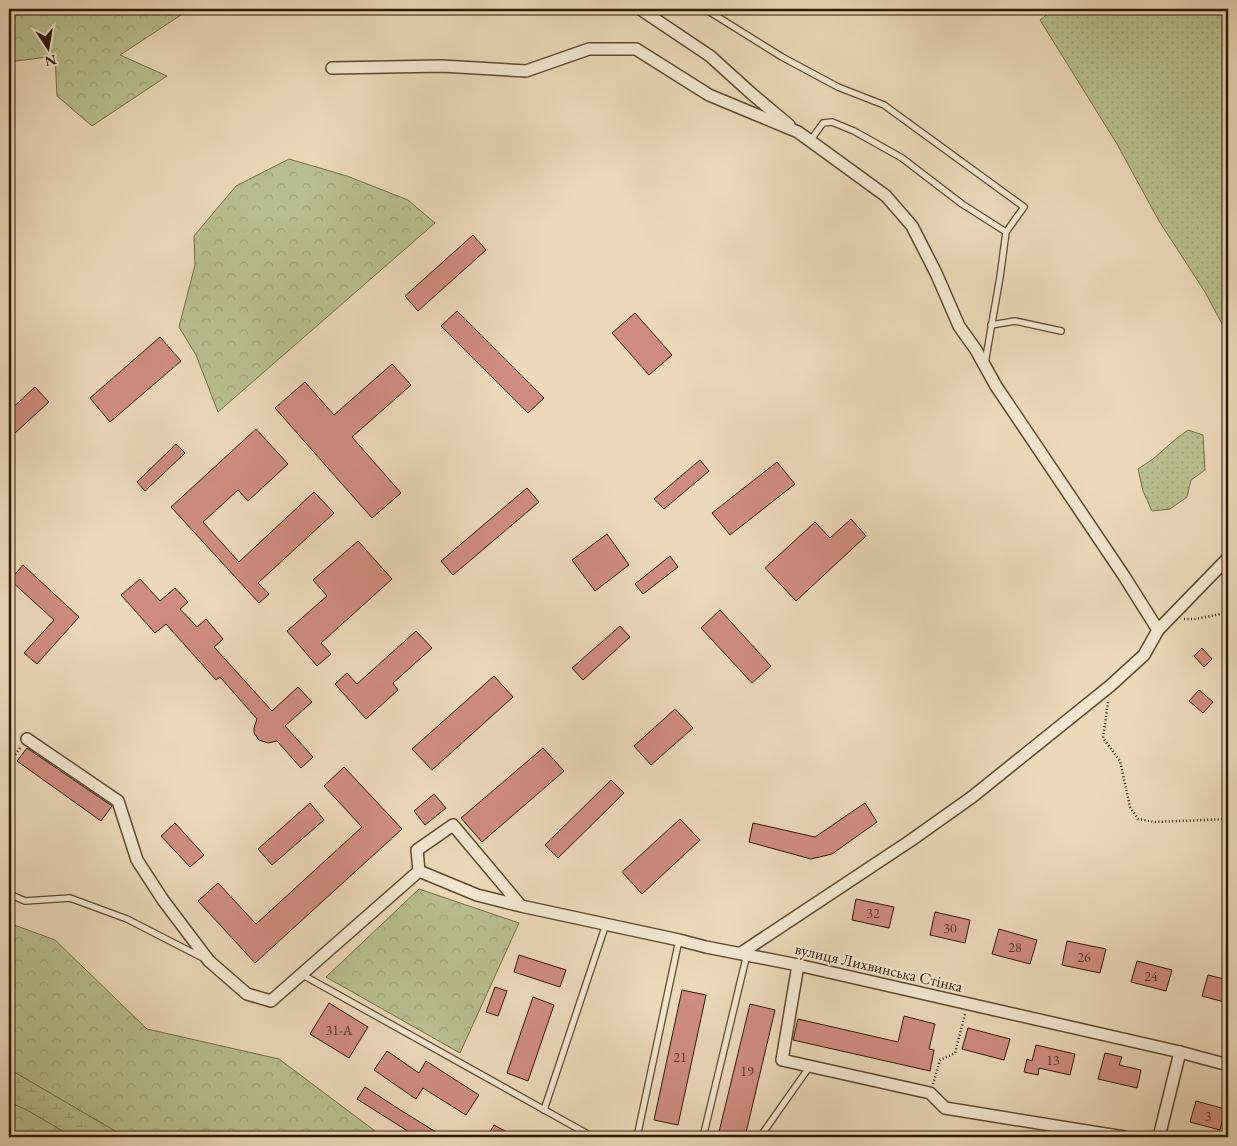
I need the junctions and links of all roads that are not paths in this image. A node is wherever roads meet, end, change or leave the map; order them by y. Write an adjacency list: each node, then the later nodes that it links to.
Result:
1 (640, 9): 4 (street)
2 (704, 9): 6 (lane)
3 (332, 68): 4 (street)
4 (798, 132): 5 (street)
5 (810, 141): 6 (lane); 9 (street)
6 (1006, 232): 7 (lane)
7 (991, 326): 8 (lane); 9 (lane)
8 (1061, 331)
9 (984, 365): 11 (street)
10 (1228, 558): 11 (street)
11 (1158, 630): 18 (street)
12 (27, 739): 19 (street)
13 (418, 871): 15 (street, вулиця Лихвинська Стінка); 15 (street); 21 (street)
14 (9, 894): 19 (lane)
15 (521, 906): 16 (street, вулиця Лихвинська Стінка)
16 (606, 924): 17 (street, вулиця Лихвинська Стінка); 25 (lane)
17 (679, 940): 18 (street, вулиця Лихвинська Стінка); 27 (lane)
18 (744, 953): 20 (street, вулиця Лихвинська Стінка); 28 (lane)
19 (209, 961): 21 (street)
20 (798, 965): 22 (street, вулиця Лихвинська Стінка); 24 (street)
21 (301, 974): 25 (lane)
22 (1180, 1052): 23 (street, вулиця Лихвинська Стінка); 31 (street)
23 (1228, 1065)
24 (810, 1066): 29 (lane); 30 (street)
25 (544, 1110): 26 (lane)
26 (593, 1137)
27 (637, 1137)
28 (709, 1137)
29 (760, 1137)
30 (1124, 1137)
31 (1159, 1137)

